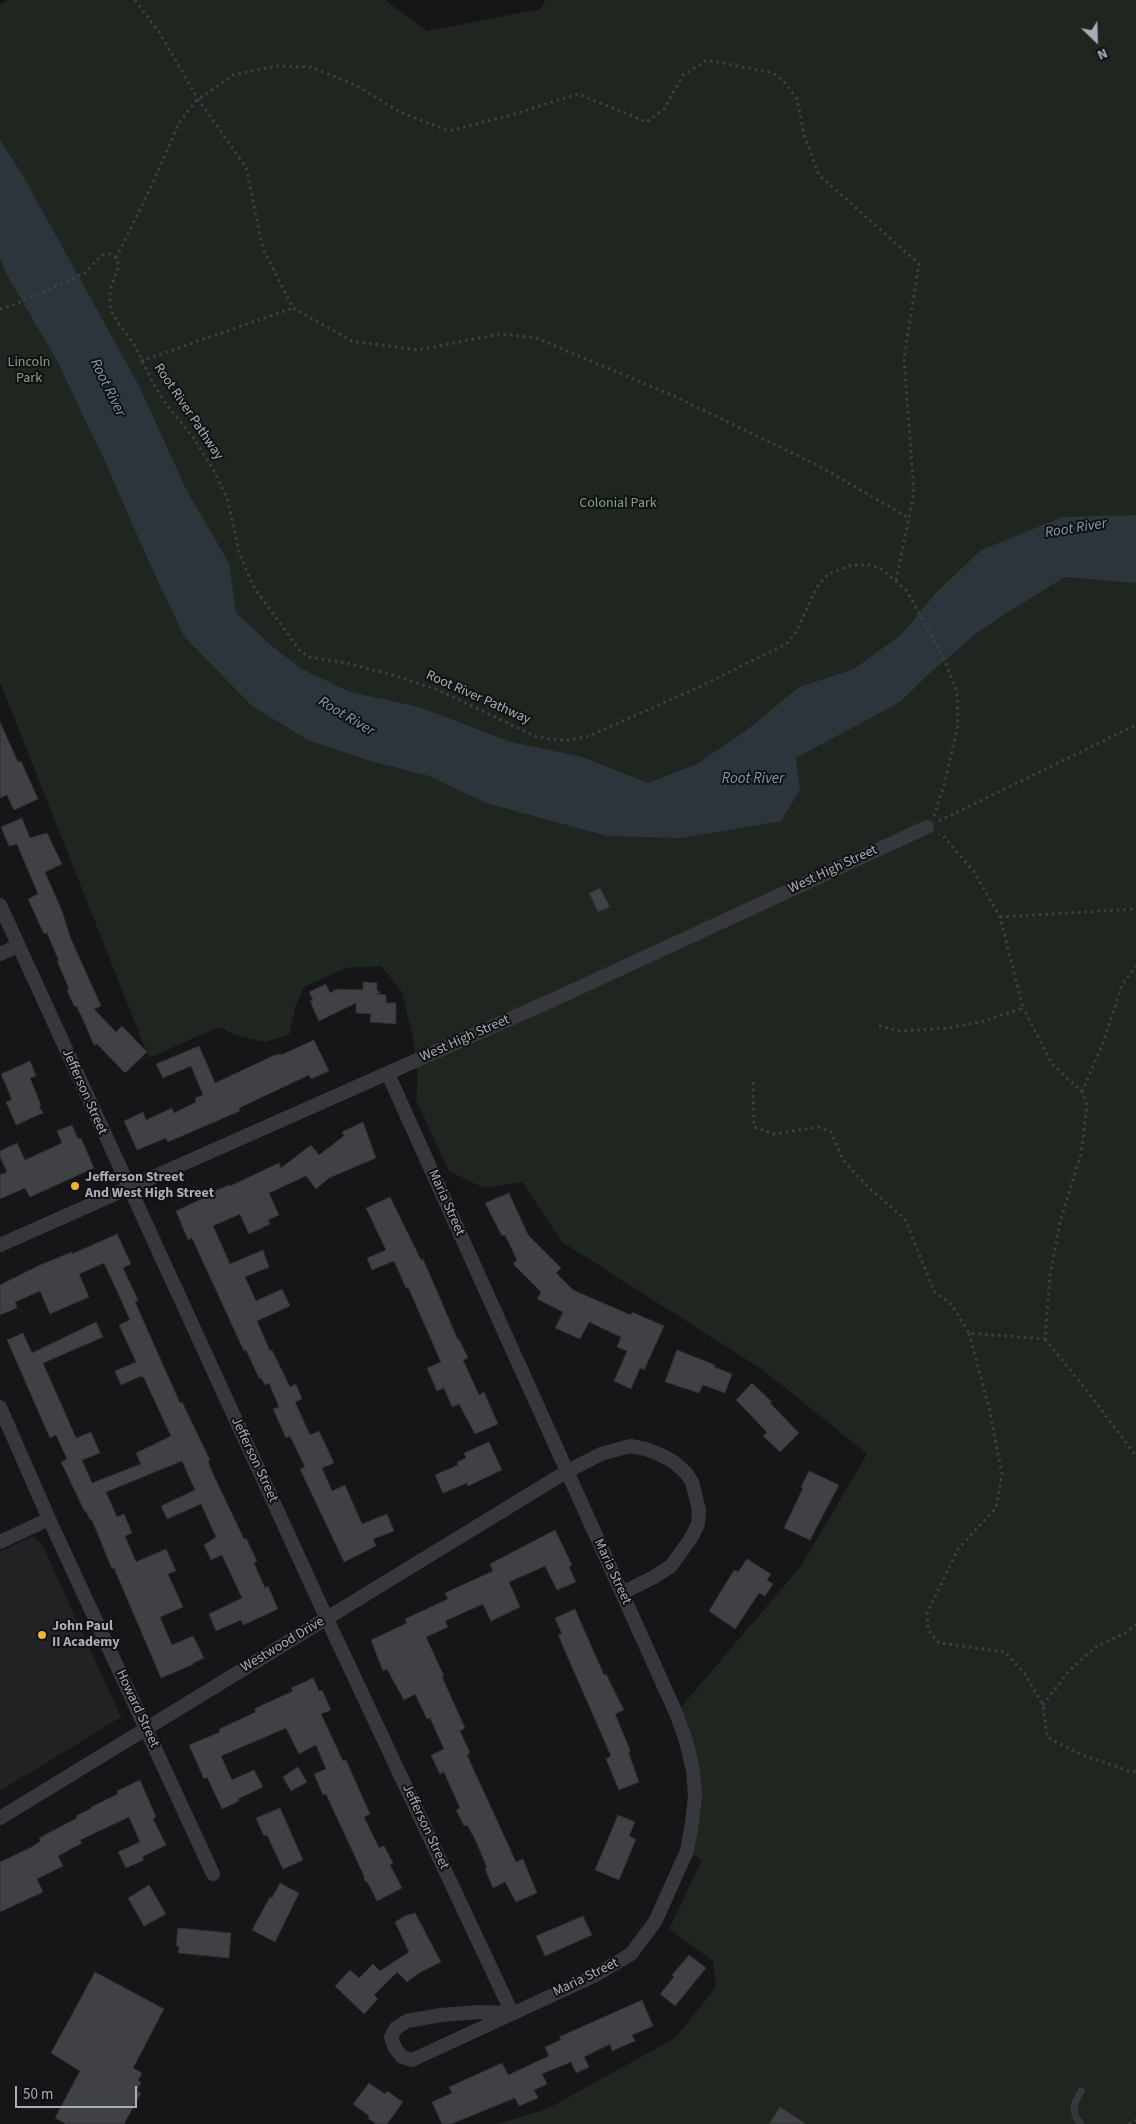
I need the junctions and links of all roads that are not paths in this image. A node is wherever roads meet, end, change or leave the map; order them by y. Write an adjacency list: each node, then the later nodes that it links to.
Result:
1 (927, 827): 5 (street, West High Street)
2 (0, 905): 3 (street, Jefferson Street)
3 (18, 946): 4 (street); 6 (street, Jefferson Street)
4 (0, 954)
5 (388, 1074): 6 (street, West High Street); 9 (street, Maria Street)
6 (128, 1188): 7 (street, West High Street); 13 (street, Jefferson Street)
7 (0, 1245)
8 (0, 1407): 10 (street, Howard Street)
9 (566, 1472): 12 (street, Maria Street); 12 (street, Westwood Drive); 13 (street, Westwood Drive)
10 (49, 1519): 11 (street); 14 (street, Howard Street)
11 (0, 1542)
12 (622, 1593): 17 (street, Maria Street)
13 (327, 1619): 14 (street, Westwood Drive); 17 (street, Jefferson Street)
14 (146, 1729): 15 (street, Westwood Drive); 16 (street, Howard Street)
15 (0, 1818)
16 (213, 1874)
17 (512, 2013): 17 (street, Maria Street)
18 (1081, 2091): 19 (lane)
19 (1081, 2124)

